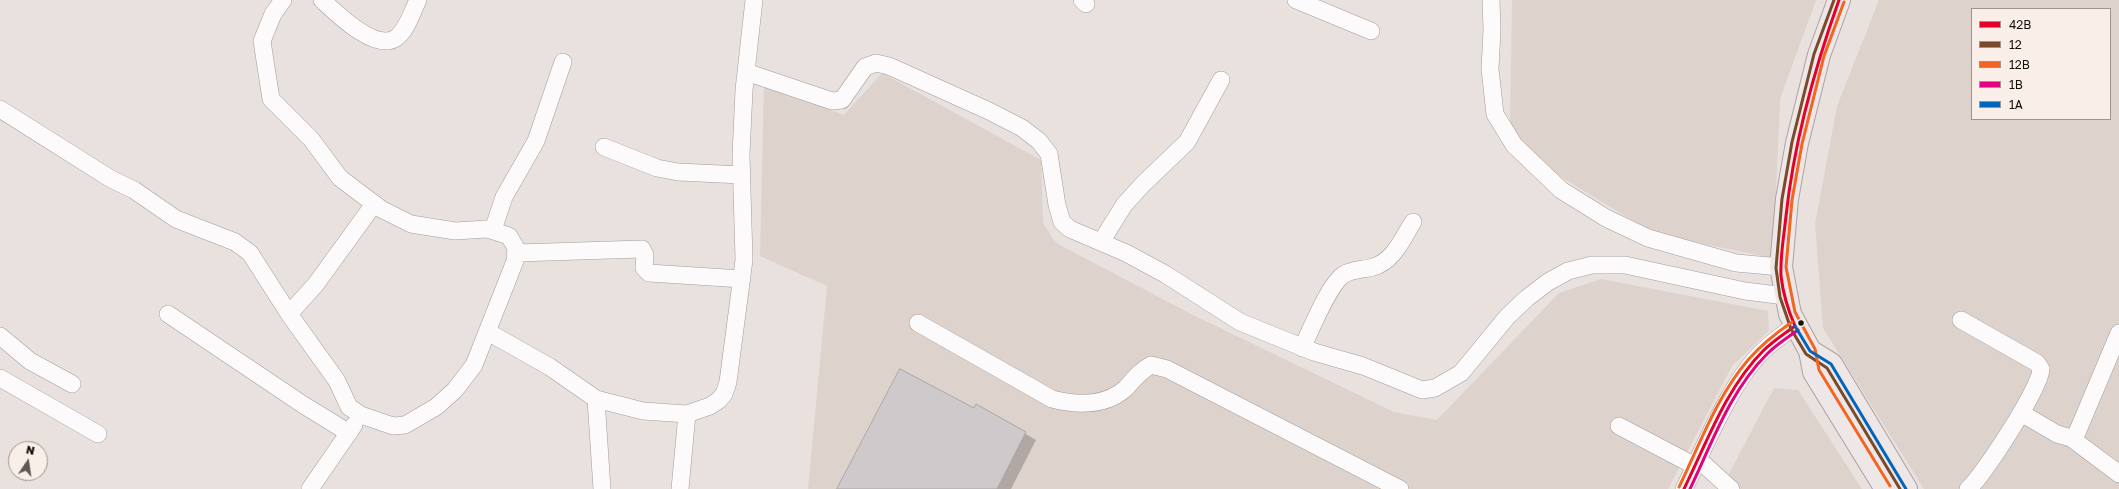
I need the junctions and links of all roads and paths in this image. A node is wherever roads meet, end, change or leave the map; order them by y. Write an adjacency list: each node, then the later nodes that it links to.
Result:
1 (283, 0): 15 (street)
2 (322, 0): 3 (street)
3 (418, 0)
4 (754, 0): 10 (street)
5 (1296, 0): 8 (street)
6 (1491, 0): 20 (street)
7 (1839, 0): 20 (main road)
8 (1371, 31)
9 (563, 62): 17 (street)
10 (746, 72): 14 (street); 18 (street)
11 (1221, 80): 18 (street)
12 (0, 110): 24 (street)
13 (604, 147): 14 (street)
14 (742, 175): 21 (street)
15 (374, 204): 17 (street); 24 (street)
16 (1413, 222): 31 (street)
17 (493, 230): 19 (street)
18 (1101, 242): 31 (street)
19 (517, 253): 21 (street); 28 (street)
20 (1781, 267): 22 (main road)
21 (742, 279): 37 (street)
22 (1785, 296): 27 (main road); 31 (street)
23 (168, 314): 40 (street)
24 (289, 314): 38 (street)
25 (1961, 320): 36 (street)
26 (918, 323): 48 (street)
27 (1795, 326): 32 (main road); 43 (street)
28 (488, 332): 35 (street); 38 (street)
29 (2119, 333): 42 (street)
30 (0, 336): 34 (street)
31 (1302, 348)
32 (1810, 351): 51 (main road); 52 (main road)
33 (0, 378): 41 (street)
34 (72, 384)
35 (596, 399): 37 (street); 46 (street)
36 (2021, 413): 42 (street); 53 (street)
37 (688, 414): 47 (street)
38 (361, 415): 40 (street)
39 (1619, 426): 43 (street)
40 (349, 433): 45 (street)
41 (98, 434)
42 (2071, 438): 44 (street)
43 (1697, 463): 49 (street); 50 (street)
44 (2119, 474)
45 (310, 489)
46 (602, 489)
47 (680, 489)
48 (1400, 489)
49 (1684, 489)
50 (1731, 489)
51 (1886, 489)
52 (1906, 489)
53 (1968, 489)

